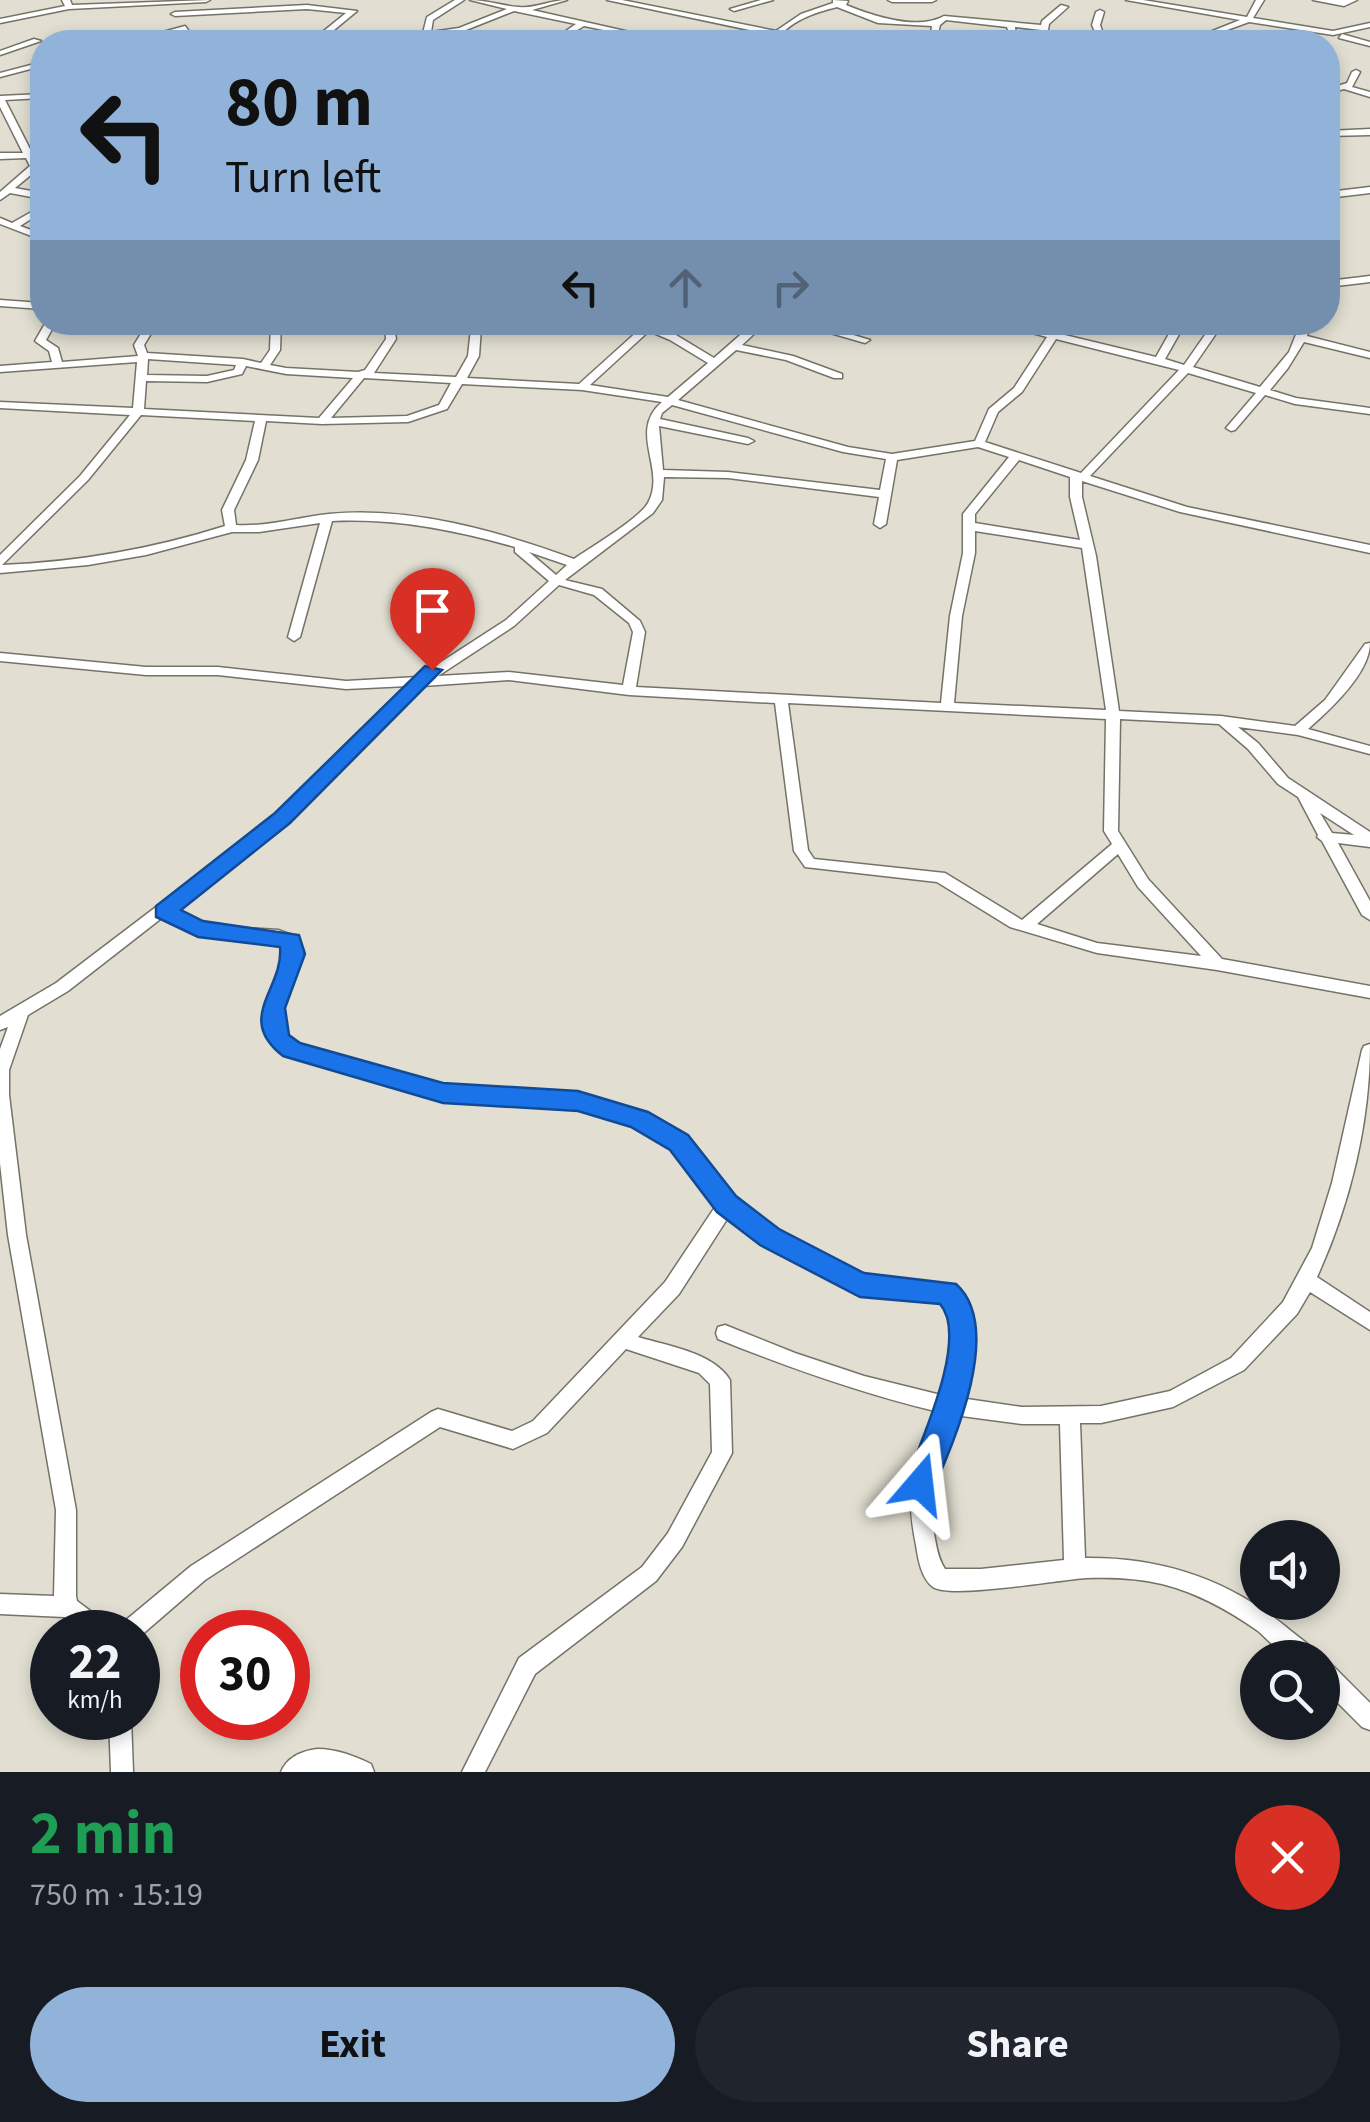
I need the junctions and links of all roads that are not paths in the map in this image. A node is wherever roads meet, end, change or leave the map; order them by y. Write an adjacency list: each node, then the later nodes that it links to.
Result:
1 (206, 0): 14 (street)
2 (460, 0): 41 (street)
3 (474, 0): 23 (street)
4 (563, 0): 23 (street)
5 (611, 0): 18 (street)
6 (769, 0): 22 (street)
7 (858, 0): 15 (street)
8 (892, 0): 9 (street)
9 (932, 0)
10 (1130, 0): 16 (street)
11 (1260, 0): 29 (street)
12 (1317, 0): 13 (street)
13 (1353, 0)
14 (169, 2): 17 (street); 27 (street)
15 (837, 2): 30 (street); 46 (street)
16 (1148, 2): 29 (street)
17 (67, 3): 28 (street)
18 (628, 4): 35 (street); 45 (street)
19 (950, 4): 30 (street)
20 (363, 6): 24 (street)
21 (1064, 7): 37 (street)
22 (734, 8)
23 (514, 10): 32 (street); 42 (street)
24 (352, 11): 27 (street); 40 (street)
25 (1100, 12): 49 (street)
26 (1014, 13): 33 (street)
27 (175, 14): 36 (street)
28 (30, 16): 31 (street); 38 (street)
29 (1249, 19): 50 (street); 51 (street)
30 (940, 21): 33 (street); 47 (street)
31 (0, 22)
32 (583, 22): 35 (street); 43 (street)
33 (1009, 24): 37 (street); 48 (street)
34 (1370, 25): 52 (street)
35 (600, 27): 44 (street)
36 (185, 28): 39 (street)
37 (1044, 28)
38 (35, 30)
39 (177, 30)
40 (330, 30)
41 (428, 30)
42 (449, 30)
43 (571, 30)
44 (614, 30)
45 (761, 30)
46 (782, 30)
47 (937, 30)
48 (1012, 30)
49 (1098, 30)
50 (1220, 30)
51 (1316, 30)
52 (1340, 32)
53 (1340, 35): 54 (street)
54 (1370, 44)
55 (30, 47): 56 (street)
56 (0, 53)
57 (30, 67): 59 (street)
58 (1356, 72): 60 (street)
59 (0, 75)
60 (1346, 87): 61 (street); 62 (street)
61 (1340, 88)
62 (1370, 96)
63 (30, 97): 64 (street)
64 (0, 99): 67 (street)
65 (1370, 132): 66 (street)
66 (1340, 133)
67 (30, 155): 68 (street)
68 (0, 156)
69 (30, 174): 71 (street)
70 (1370, 190): 72 (street)
71 (5, 194): 73 (street)
72 (1340, 194)
73 (30, 195)
74 (30, 213): 75 (street)
75 (4, 223): 76 (street)
76 (30, 233)
77 (1370, 279): 78 (street)
78 (1340, 283)
79 (0, 304): 80 (street)
80 (30, 305)
81 (43, 335): 104 (street)
82 (145, 335): 99 (street)
83 (277, 335): 103 (street)
84 (388, 335): 107 (street)
85 (476, 335): 110 (street)
86 (639, 335): 111 (street)
87 (661, 335): 102 (street)
88 (750, 335): 97 (street)
89 (846, 335): 96 (street)
90 (1047, 335): 122 (street)
91 (1071, 335): 100 (street)
92 (1174, 335): 100 (street)
93 (1210, 335): 105 (street)
94 (1303, 335): 95 (street)
95 (1302, 338): 98 (street); 112 (street)
96 (865, 340)
97 (738, 348): 102 (street); 108 (street)
98 (1370, 354)
99 (142, 358): 101 (street); 104 (street); 109 (street)
100 (1159, 361): 105 (street)
101 (243, 362): 103 (street); 109 (street)
102 (713, 362): 113 (street)
103 (266, 365): 107 (street)
104 (58, 366): 106 (street)
105 (1186, 369): 112 (street); 126 (street)
106 (0, 370)
107 (366, 373): 110 (street); 118 (street)
108 (838, 376)
109 (141, 378): 115 (street)
110 (466, 378): 111 (street); 118 (street)
111 (582, 386): 113 (street)
112 (1261, 392): 116 (street); 120 (street)
113 (667, 400): 119 (street); 124 (street)
114 (0, 406): 115 (street)
115 (138, 412): 117 (street); 136 (street)
116 (1370, 412)
117 (261, 419): 118 (street); 131 (street)
118 (322, 421)
119 (652, 421): 121 (street); 125 (street)
120 (1230, 428)
121 (748, 441)
122 (980, 444): 123 (street); 124 (street)
123 (1018, 455): 126 (street); 130 (street)
124 (892, 457): 127 (street)
125 (658, 473): 127 (street); 135 (street)
126 (1079, 476): 133 (street); 134 (street)
127 (886, 494): 129 (street)
128 (327, 518): 131 (street); 132 (street); 138 (street)
129 (880, 524)
130 (968, 526): 133 (street); 144 (street)
131 (231, 528): 136 (street)
132 (512, 543): 135 (street); 137 (street)
133 (1087, 544): 145 (street)
134 (1370, 549)
135 (575, 564): 137 (street)
136 (0, 565)
137 (556, 581): 141 (street); 142 (street)
138 (294, 637)
139 (1370, 647): 147 (street)
140 (0, 657): 141 (street)
141 (418, 683): 142 (street); 153 (street)
142 (629, 690): 143 (street)
143 (781, 698): 144 (street); 155 (street)
144 (948, 708): 145 (street)
145 (1113, 714): 146 (street); 152 (street)
146 (1221, 720): 147 (street); 149 (street)
147 (1298, 731): 148 (street)
148 (1370, 750)
149 (1302, 793): 150 (street); 151 (street)
150 (1324, 838): 151 (street); 154 (street)
151 (1370, 840)
152 (1117, 846): 155 (street); 156 (street)
153 (164, 912): 158 (street); 161 (street)
154 (1370, 915)
155 (1024, 926): 156 (street)
156 (1217, 964): 157 (street)
157 (1370, 992)
158 (20, 1012): 159 (street); 170 (street)
159 (0, 1024)
160 (1370, 1050): 162 (street)
161 (727, 1204): 165 (street); 166 (street)
162 (1307, 1280): 163 (street); 167 (street)
163 (1370, 1322)
164 (725, 1333): 166 (street)
165 (626, 1341): 172 (street); 180 (street)
166 (946, 1408): 167 (street); 168 (street)
167 (1070, 1416): 168 (street)
168 (1075, 1568): 173 (street)
169 (0, 1604): 170 (street)
170 (68, 1606): 171 (street)
171 (73, 1610)
172 (154, 1610)
173 (1286, 1640)
174 (1340, 1690): 175 (street)
175 (1370, 1719)
176 (121, 1740): 177 (street)
177 (122, 1772)
178 (292, 1772): 179 (street)
179 (363, 1772)
180 (473, 1772)

